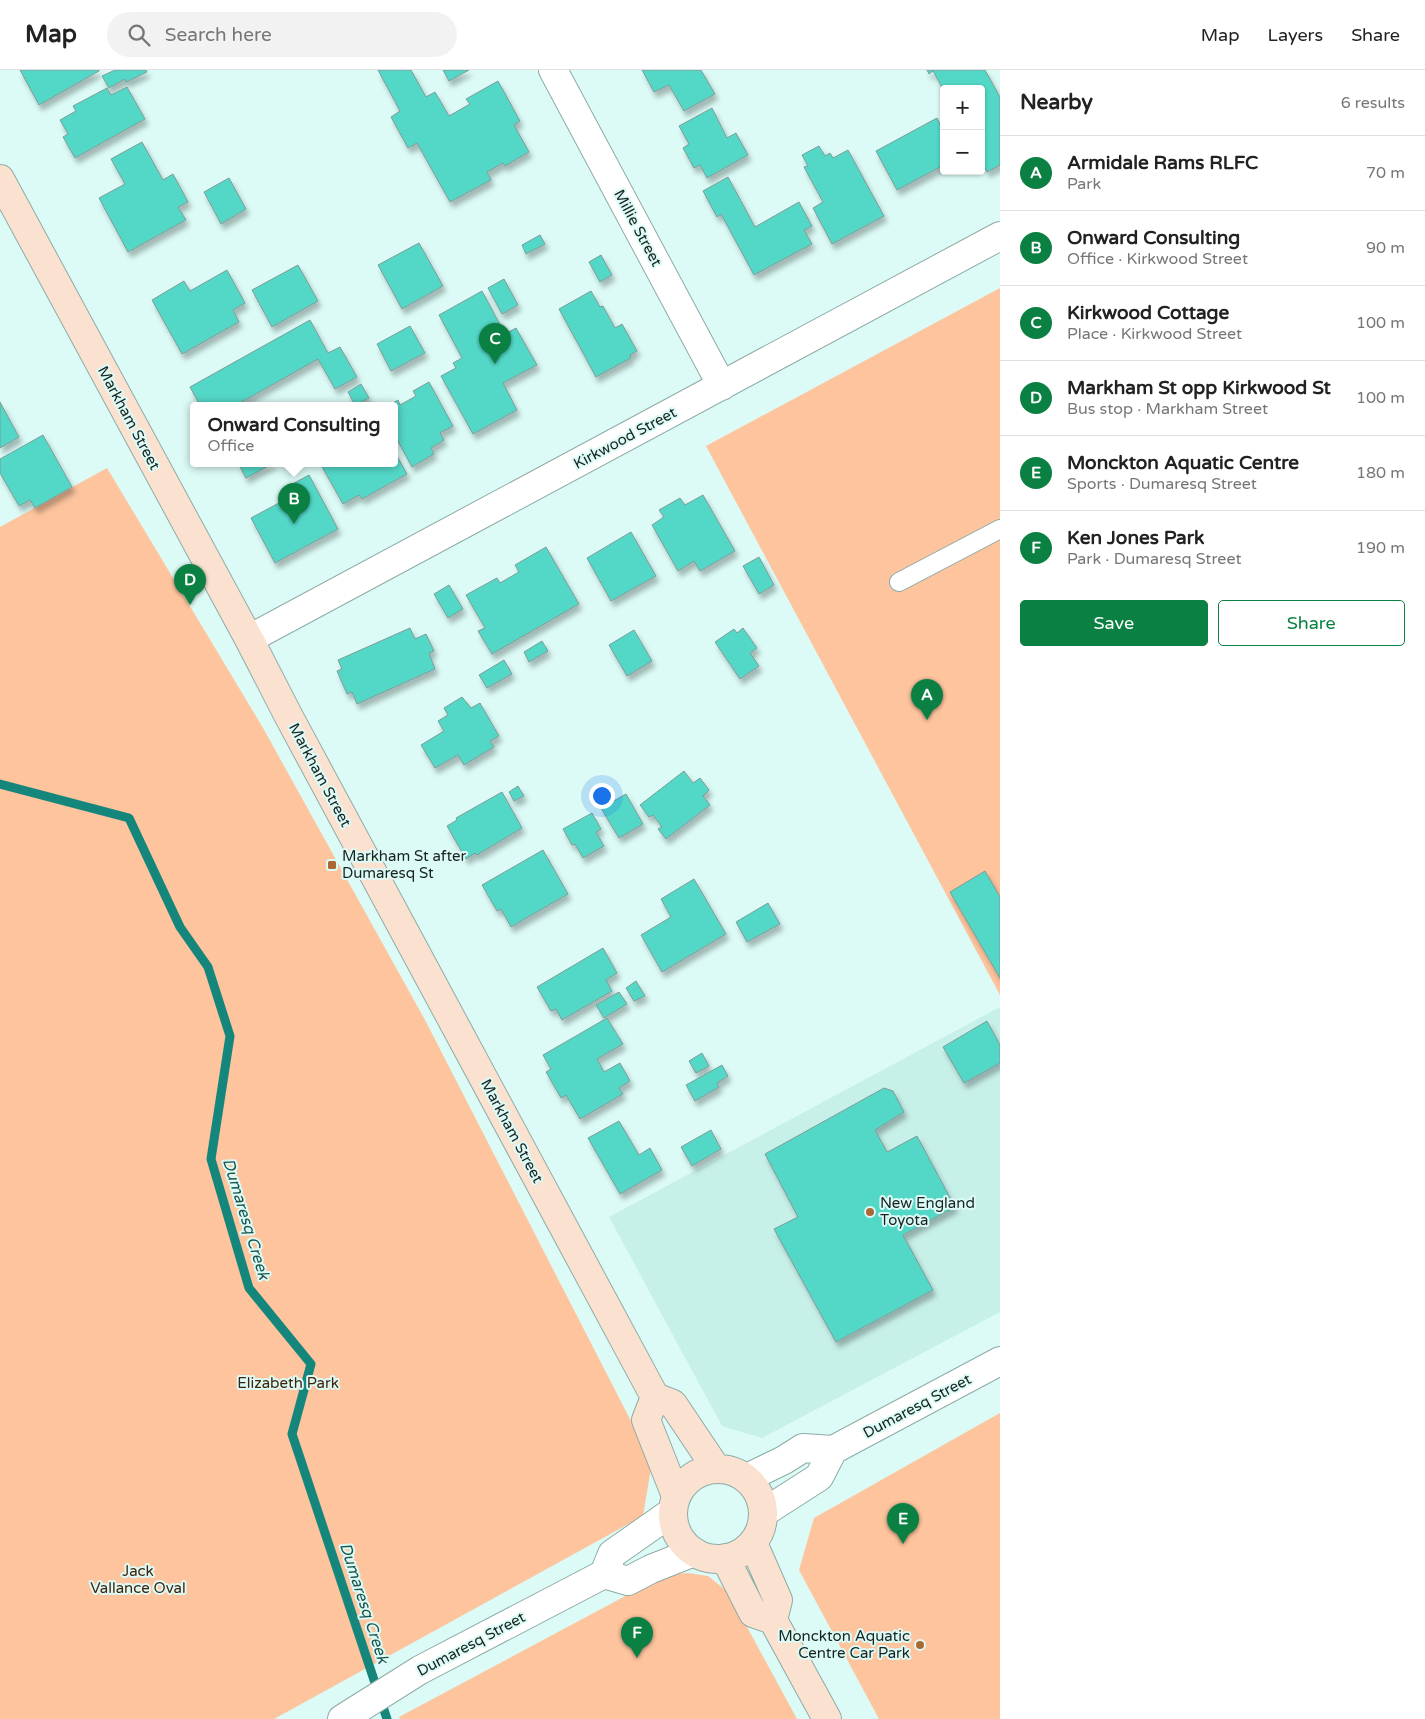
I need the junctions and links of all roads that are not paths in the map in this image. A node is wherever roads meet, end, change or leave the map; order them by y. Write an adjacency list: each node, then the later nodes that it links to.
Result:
1 (553, 70): 4 (street, Millie Street)
2 (0, 179): 7 (street, Markham Street)
3 (1000, 236): 4 (street, Kirkwood Street)
4 (722, 386): 7 (street, Kirkwood Street)
5 (1000, 529): 6 (lane)
6 (898, 582)
7 (249, 639): 9 (street, Markham Street)
8 (1000, 1361): 10 (street, Dumaresq Street)
9 (655, 1397): 11 (street); 13 (street)
10 (833, 1450): 12 (street); 14 (street)
11 (716, 1468): 12 (street); 13 (street)
12 (747, 1478): 14 (street)
13 (674, 1504): 16 (street); 18 (street)
14 (763, 1512): 15 (street)
15 (752, 1543): 17 (street); 19 (street)
16 (694, 1552): 17 (street); 18 (street)
17 (724, 1558): 19 (street)
18 (604, 1574): 20 (street, Dumaresq Street)
19 (773, 1620): 21 (street)
20 (342, 1719)
21 (827, 1719)

